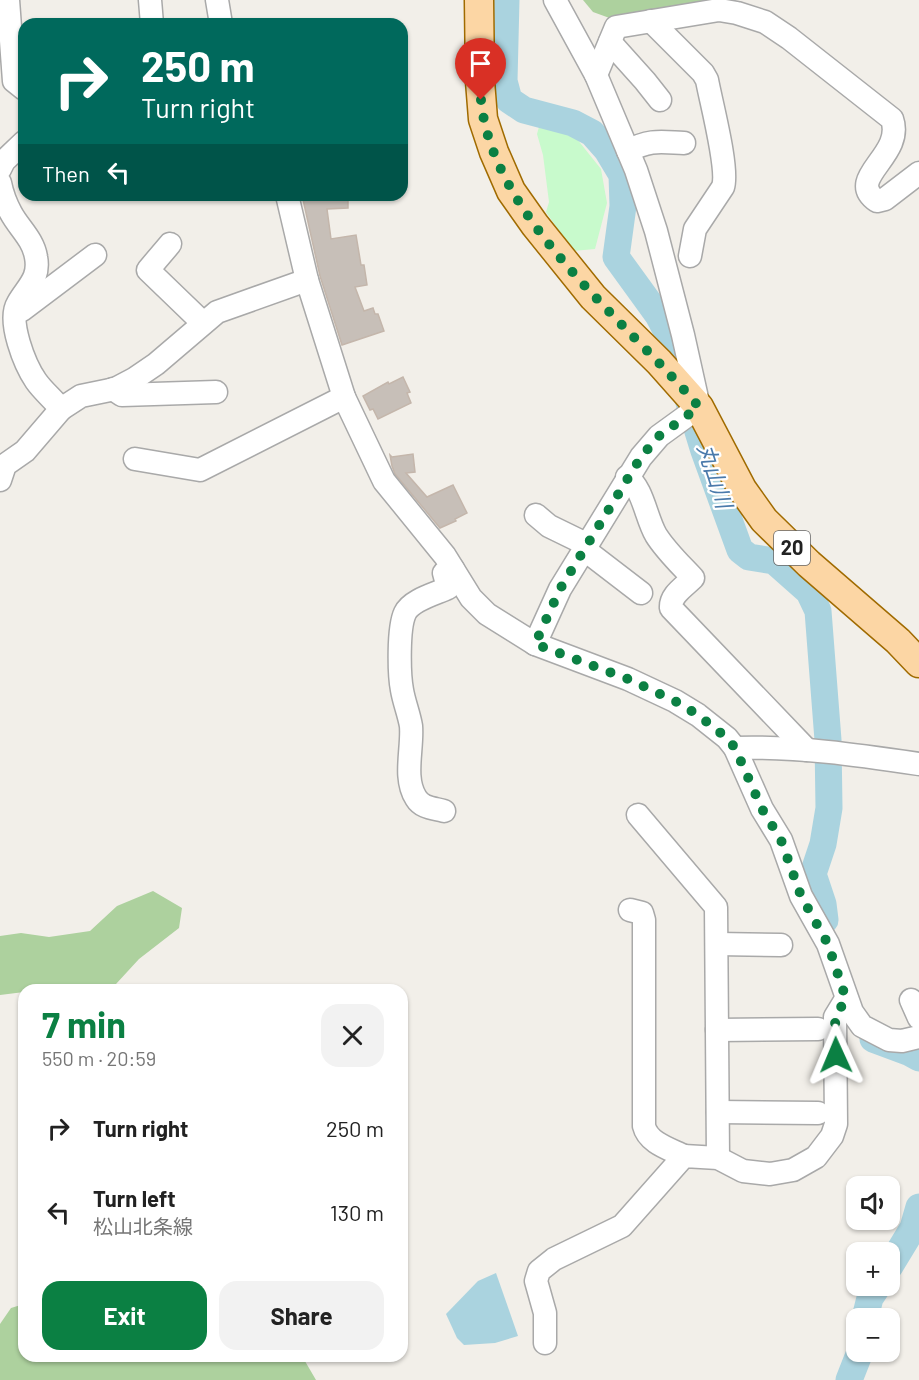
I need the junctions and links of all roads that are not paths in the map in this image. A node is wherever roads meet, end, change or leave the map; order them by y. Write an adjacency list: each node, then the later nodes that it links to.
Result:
1 (8, 0): 11 (street)
2 (150, 0): 6 (street)
3 (217, 0): 7 (street)
4 (479, 0): 29 (main road, 20)
5 (555, 0): 10 (street)
6 (152, 18)
7 (220, 18)
8 (651, 21): 9 (street); 17 (street); 22 (street)
9 (610, 42): 10 (street); 12 (street)
10 (596, 75): 15 (street)
11 (13, 86)
12 (660, 100)
13 (684, 143): 15 (street)
14 (18, 148): 16 (street)
15 (628, 151): 29 (street)
16 (0, 169)
17 (919, 173)
18 (0, 183): 24 (street)
19 (288, 201): 23 (street)
20 (170, 244): 25 (street)
21 (95, 255): 24 (street)
22 (690, 256)
23 (307, 280): 25 (street); 28 (street)
24 (10, 320): 30 (street)
25 (203, 323): 26 (street)
26 (113, 389): 27 (street); 30 (street)
27 (216, 392)
28 (344, 397): 31 (street); 36 (street)
29 (699, 407): 32 (street); 39 (main road, 20)
30 (61, 409): 33 (street)
31 (135, 459)
32 (627, 477): 35 (street); 41 (street)
33 (0, 480)
34 (536, 515): 35 (street)
35 (586, 547): 37 (street); 38 (street)
36 (453, 569): 38 (street); 43 (street)
37 (641, 593)
38 (535, 644): 40 (street)
39 (919, 663)
40 (735, 748): 41 (street); 48 (street)
41 (807, 750): 42 (street)
42 (919, 764)
43 (444, 811)
44 (638, 815): 46 (street)
45 (630, 910): 54 (street)
46 (717, 944): 47 (street); 50 (street)
47 (781, 945)
48 (846, 999): 51 (street); 55 (street)
49 (818, 1029): 50 (street)
50 (717, 1030): 52 (street)
51 (919, 1037)
52 (718, 1112): 53 (street); 55 (street)
53 (818, 1113)
54 (684, 1156): 55 (street); 56 (street)
55 (718, 1158)
56 (545, 1343)

